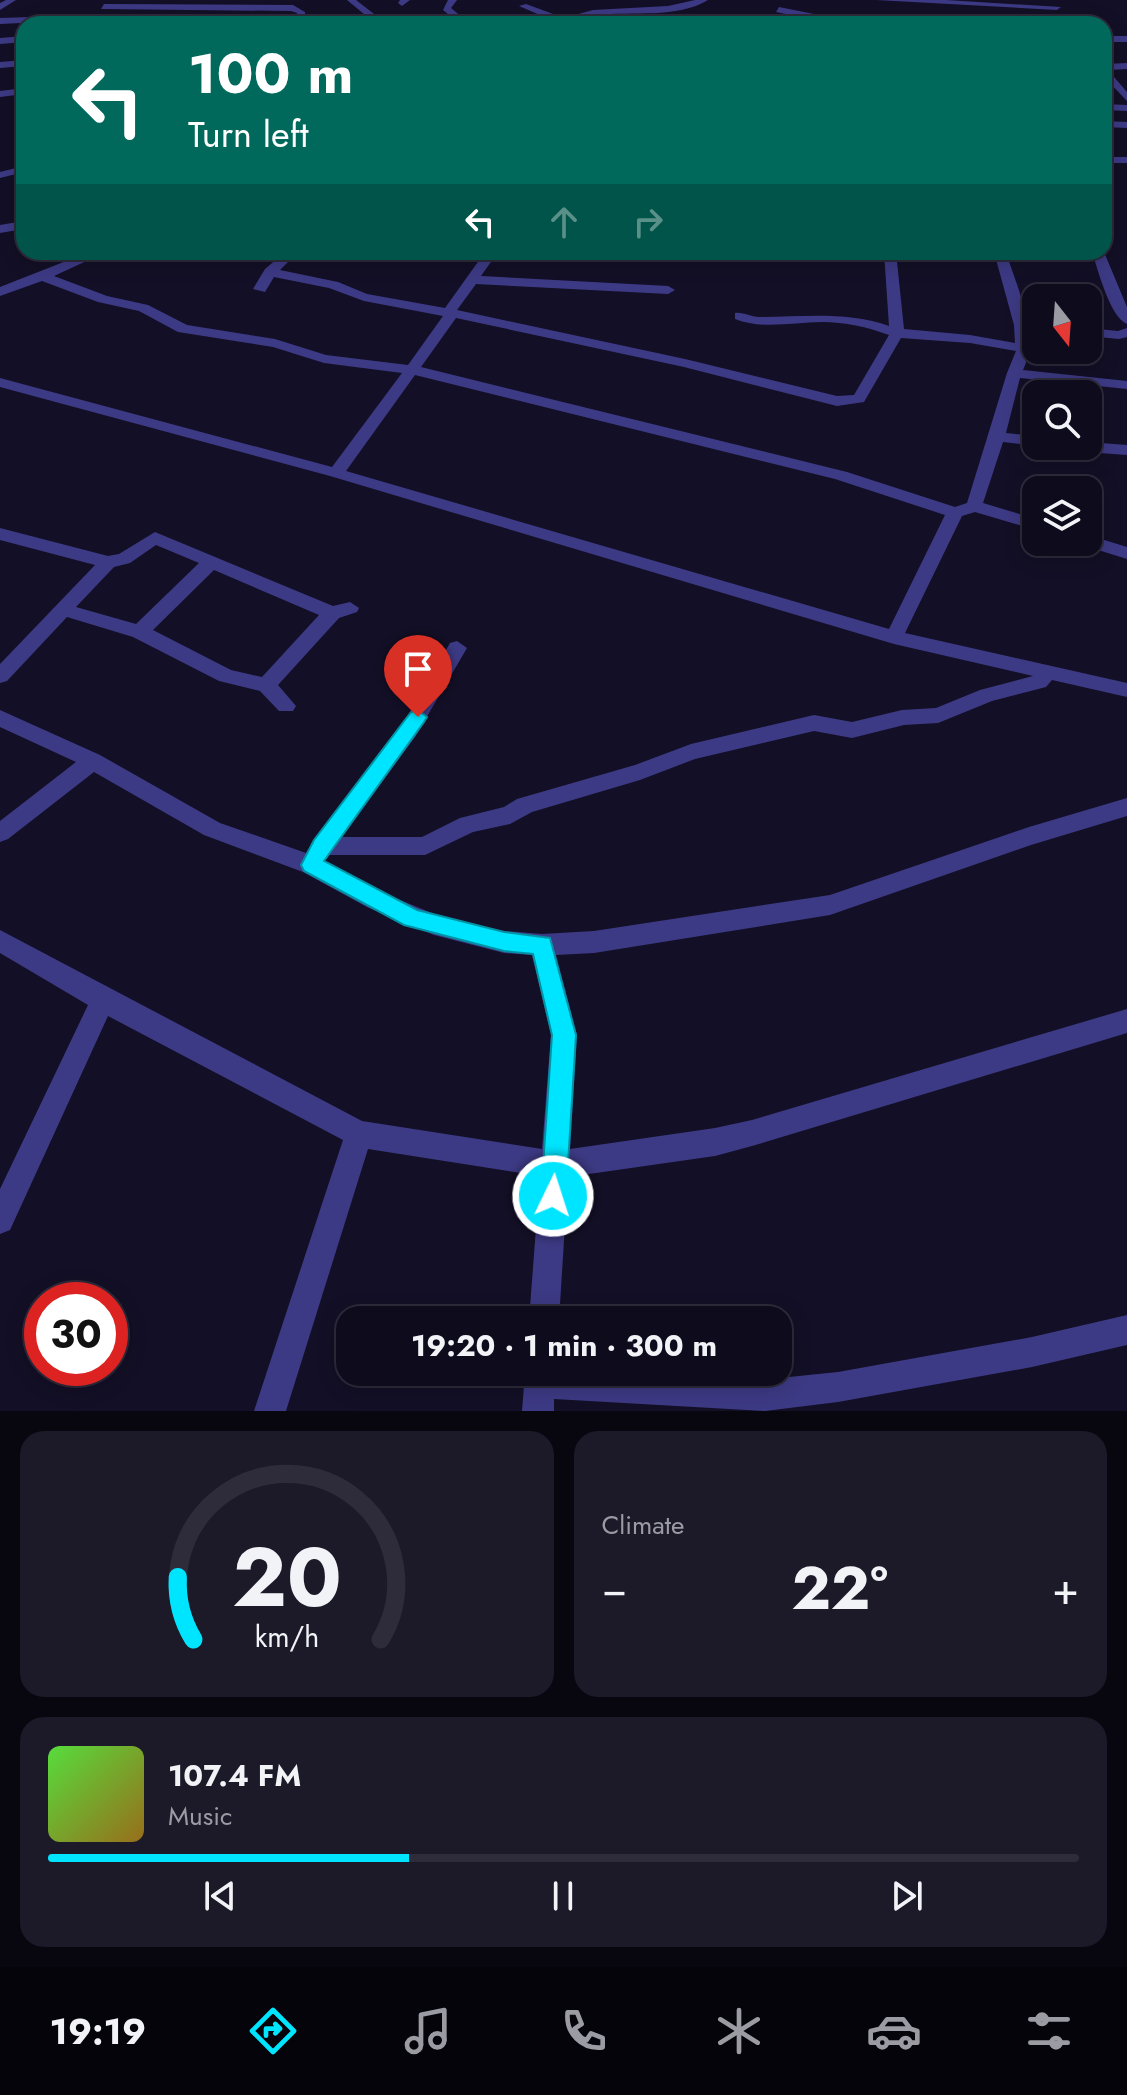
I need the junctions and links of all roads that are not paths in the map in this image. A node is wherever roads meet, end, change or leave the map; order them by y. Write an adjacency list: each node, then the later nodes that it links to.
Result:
1 (12, 0): 9 (street)
2 (351, 0): 17 (street)
3 (453, 0): 18 (street)
4 (635, 0): 13 (street)
5 (704, 0): 10 (street)
6 (880, 0): 11 (street)
7 (104, 4): 16 (street)
8 (523, 6): 19 (street)
9 (0, 7)
10 (683, 8): 13 (street); 14 (street)
11 (1058, 8)
12 (779, 10): 22 (street)
13 (653, 11): 15 (street)
14 (698, 12)
15 (586, 15): 20 (street); 21 (street)
16 (301, 16)
17 (372, 16)
18 (456, 16)
19 (547, 16)
20 (582, 16)
21 (590, 16)
22 (808, 16)
23 (1112, 79): 24 (street)
24 (1127, 98)
25 (81, 260): 32 (street)
26 (283, 260): 31 (street)
27 (486, 260): 33 (street)
28 (891, 260): 41 (street)
29 (1003, 260): 37 (street)
30 (1101, 260): 40 (street)
31 (270, 272): 34 (street); 38 (street)
32 (42, 276): 36 (street); 46 (street)
33 (474, 280): 35 (street); 38 (street)
34 (260, 289)
35 (668, 290)
36 (0, 292)
37 (1022, 308)
38 (448, 313): 41 (street); 46 (street)
39 (740, 316): 41 (street)
40 (1127, 320)
41 (897, 333): 44 (street)
42 (1102, 333): 43 (street)
43 (1124, 334)
44 (1022, 348)
45 (1022, 357): 47 (street)
46 (414, 370): 55 (street); 57 (street)
47 (1014, 373): 49 (street); 51 (street)
48 (0, 383): 50 (street); 55 (street)
49 (1127, 385)
50 (147, 426)
51 (997, 437): 52 (street); 56 (street)
52 (1022, 440)
53 (1102, 448): 54 (street)
54 (1127, 450)
55 (336, 473): 66 (street)
56 (974, 506): 57 (street); 58 (street)
57 (955, 513): 66 (street)
58 (1022, 521)
59 (0, 534): 62 (street)
60 (1102, 545): 61 (street)
61 (1127, 553)
62 (108, 562): 63 (street); 64 (street)
63 (210, 563): 65 (street); 70 (street)
64 (61, 609): 65 (street); 69 (street)
65 (140, 632): 70 (street)
66 (894, 637): 68 (street)
67 (457, 648): 77 (street)
68 (1049, 671): 71 (street); 77 (street)
69 (0, 676)
70 (266, 685): 72 (street)
71 (1127, 690)
72 (286, 706)
73 (0, 718): 74 (street)
74 (93, 761): 76 (street); 77 (street)
75 (1127, 807): 79 (street)
76 (0, 833)
77 (316, 856): 79 (street)
78 (0, 941): 80 (street)
79 (542, 945): 83 (street)
80 (103, 1000): 82 (street); 84 (street)
81 (1127, 1021): 83 (street)
82 (359, 1134): 83 (street); 88 (street)
83 (555, 1165): 85 (street)
84 (0, 1220)
85 (545, 1306)
86 (1127, 1330): 87 (street)
87 (539, 1389)
88 (270, 1411)

